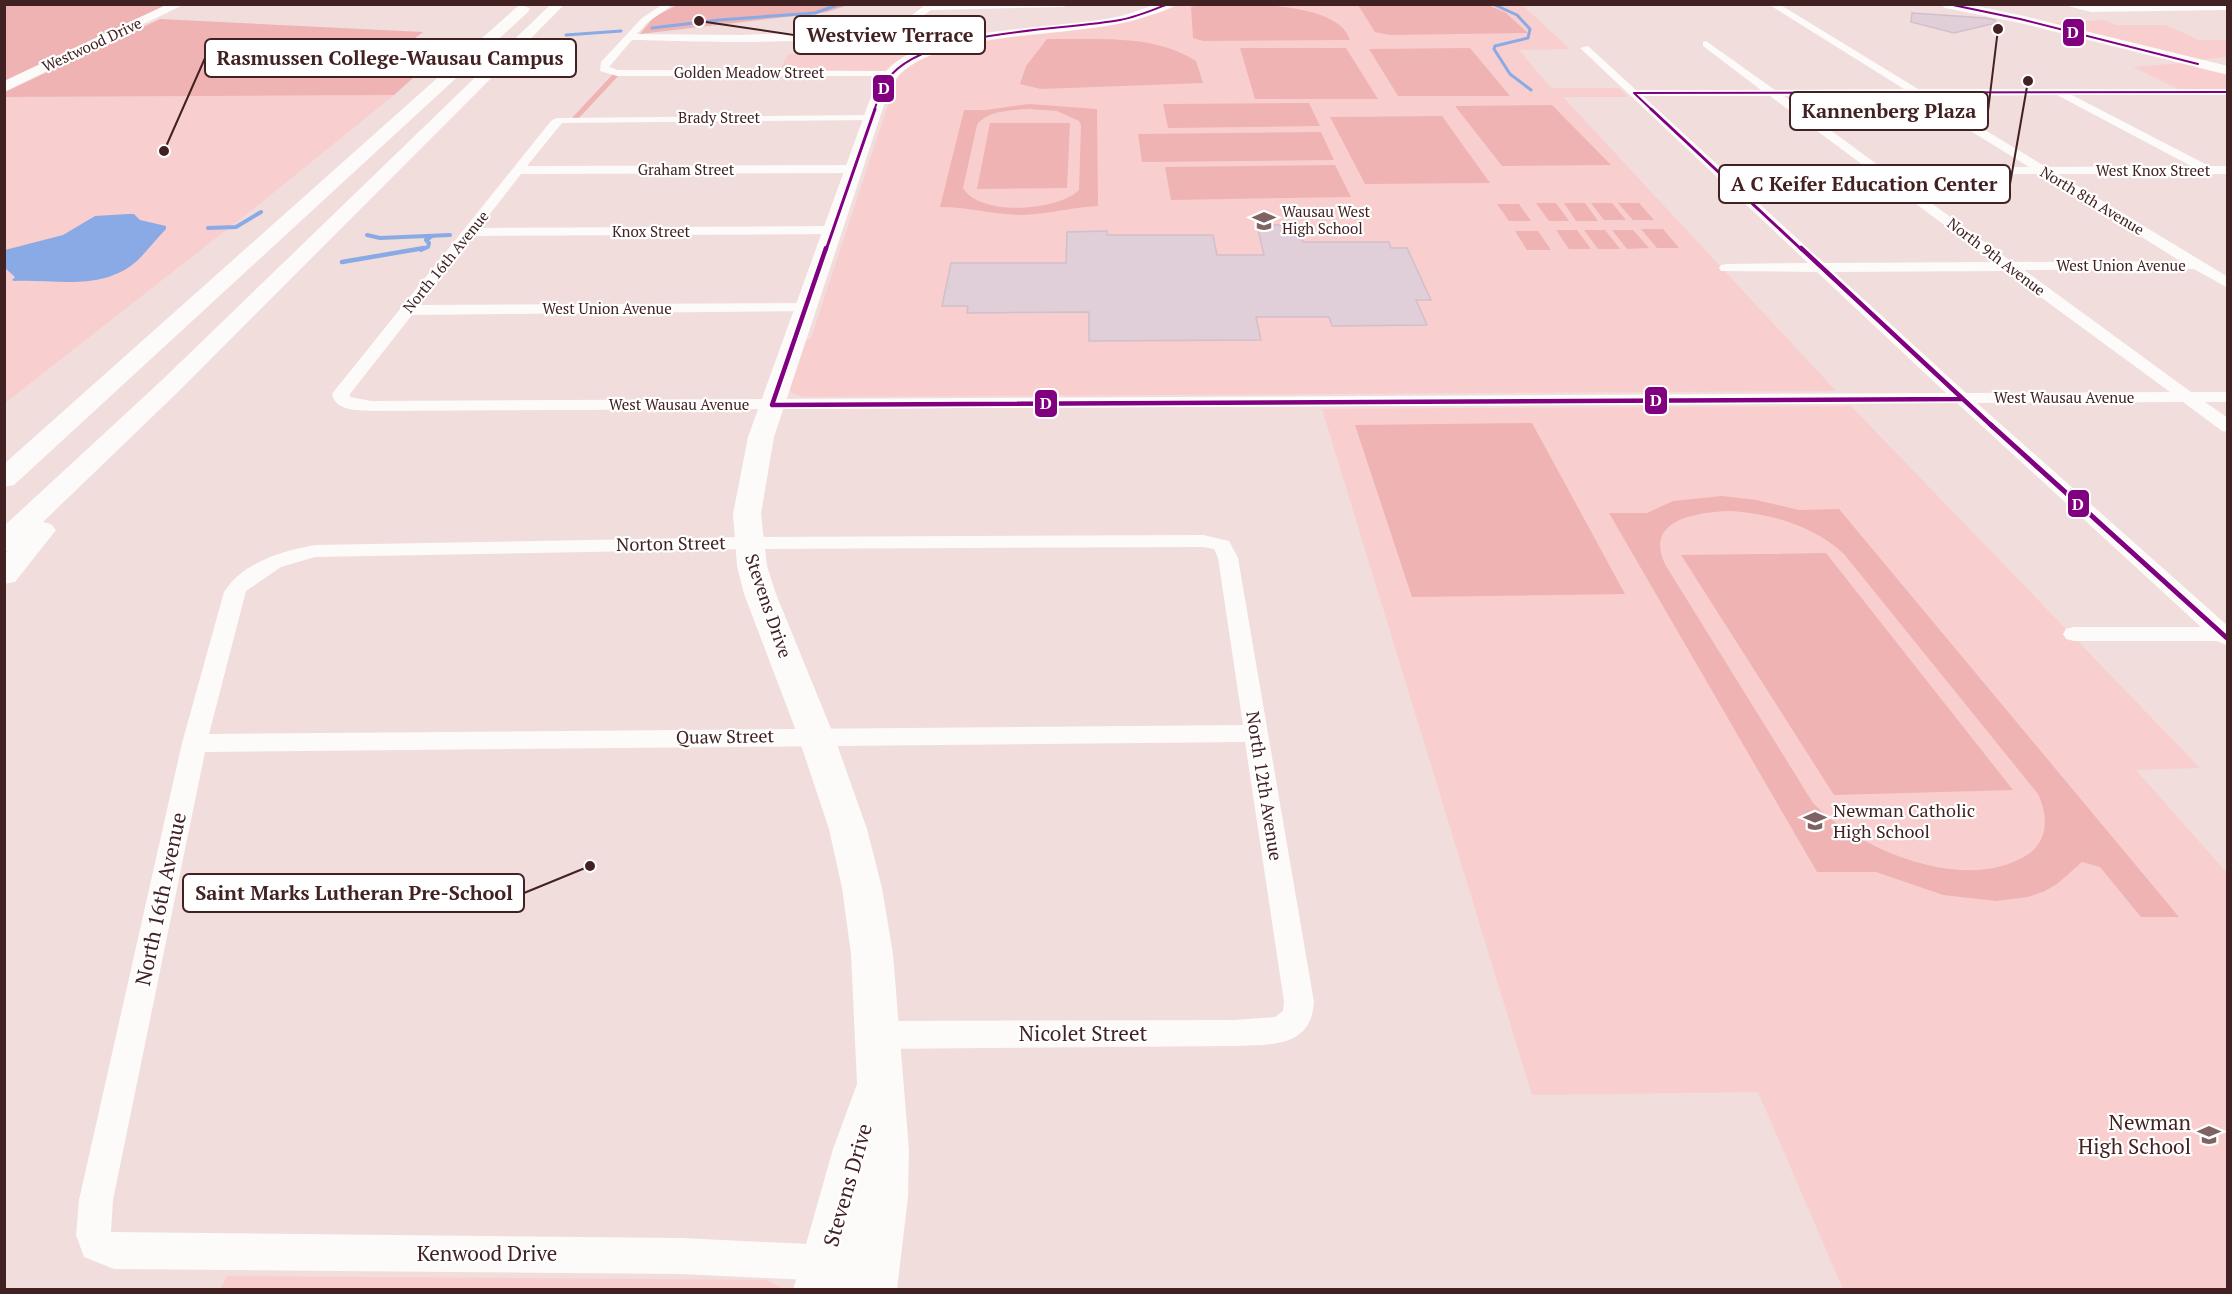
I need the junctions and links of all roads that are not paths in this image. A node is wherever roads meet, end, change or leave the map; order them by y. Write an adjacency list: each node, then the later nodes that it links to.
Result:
1 (179, 4): 17 (main road, Westwood Drive)
2 (529, 4): 45 (main road)
3 (560, 4): 46 (main road)
4 (670, 4): 12 (street)
5 (1064, 4): 10 (street)
6 (1170, 4): 16 (main road)
7 (1772, 4): 23 (street, North 8th Avenue)
8 (1945, 4): 15 (main road)
9 (2064, 4): 11 (street)
10 (931, 6): 12 (street)
11 (2223, 7)
12 (630, 37): 16 (street, Golden Meadow Street)
13 (1706, 44): 22 (street, North 9th Avenue)
14 (1585, 48): 21 (street)
15 (2228, 70)
16 (891, 73): 25 (main road, Stevens Drive)
17 (4, 87)
18 (2058, 92): 19 (street); 23 (street); 29 (street)
19 (2200, 92): 20 (street); 24 (street)
20 (2228, 92)
21 (1634, 93): 22 (street); 32 (street)
22 (1774, 93): 23 (street); 33 (street, North 9th Avenue)
23 (1916, 93): 31 (street, North 8th Avenue)
24 (2228, 104)
25 (872, 118): 26 (street, Brady Street); 27 (main road, Stevens Drive)
26 (565, 119): 28 (street, North 16th Avenue)
27 (855, 169): 28 (street, Graham Street); 35 (main road, Stevens Drive)
28 (518, 170): 36 (street, North 16th Avenue)
29 (2207, 170): 30 (street, West Knox Street); 31 (street, West Knox Street); 34 (street)
30 (2228, 170)
31 (2043, 171): 33 (street, West Knox Street); 37 (street, North 8th Avenue)
32 (1718, 172): 33 (street, West Knox Street); 40 (street)
33 (1881, 172): 39 (street, North 9th Avenue)
34 (2228, 181)
35 (833, 230): 36 (street, Knox Street); 43 (main road, Stevens Drive)
36 (469, 232): 44 (street, North 16th Avenue)
37 (2198, 265): 38 (street, West Union Avenue); 39 (street, West Union Avenue); 42 (street, North 8th Avenue)
38 (2228, 265)
39 (2009, 266): 40 (street, West Union Avenue); 48 (street, North 9th Avenue)
40 (1821, 267): 41 (street, West Union Avenue); 49 (street)
41 (1726, 268)
42 (2228, 284)
43 (806, 308): 44 (street, West Union Avenue); 51 (main road, Stevens Drive)
44 (407, 310): 50 (street, North 16th Avenue)
45 (111, 381): 53 (main road); 54 (main road)
46 (170, 386): 55 (main road); 59 (main road)
47 (2228, 397): 48 (street, West Wausau Avenue)
48 (2186, 398): 49 (street, West Wausau Avenue); 52 (street, North 9th Avenue)
49 (1961, 399): 51 (street, West Wausau Avenue); 61 (street)
50 (354, 405): 51 (street, West Wausau Avenue)
51 (772, 405): 56 (main road, Stevens Drive)
52 (2228, 427)
53 (4, 458)
54 (4, 479)
55 (4, 543)
56 (747, 543): 57 (street, Norton Street); 58 (street, Norton Street); 63 (main road, Stevens Drive)
57 (1220, 544): 62 (street, North 12th Avenue)
58 (268, 565): 64 (street, North 16th Avenue)
59 (4, 575)
60 (2074, 633): 61 (street)
61 (2226, 636)
62 (1256, 733): 63 (street, Quaw Street); 65 (street, North 12th Avenue)
63 (816, 736): 64 (street, Quaw Street); 66 (main road, Stevens Drive)
64 (194, 743): 67 (street, North 16th Avenue)
65 (1288, 1026): 66 (street, Nicolet Street)
66 (879, 1058): 68 (main road, Stevens Drive)
67 (100, 1248): 68 (street, Kenwood Drive)
68 (847, 1277)

